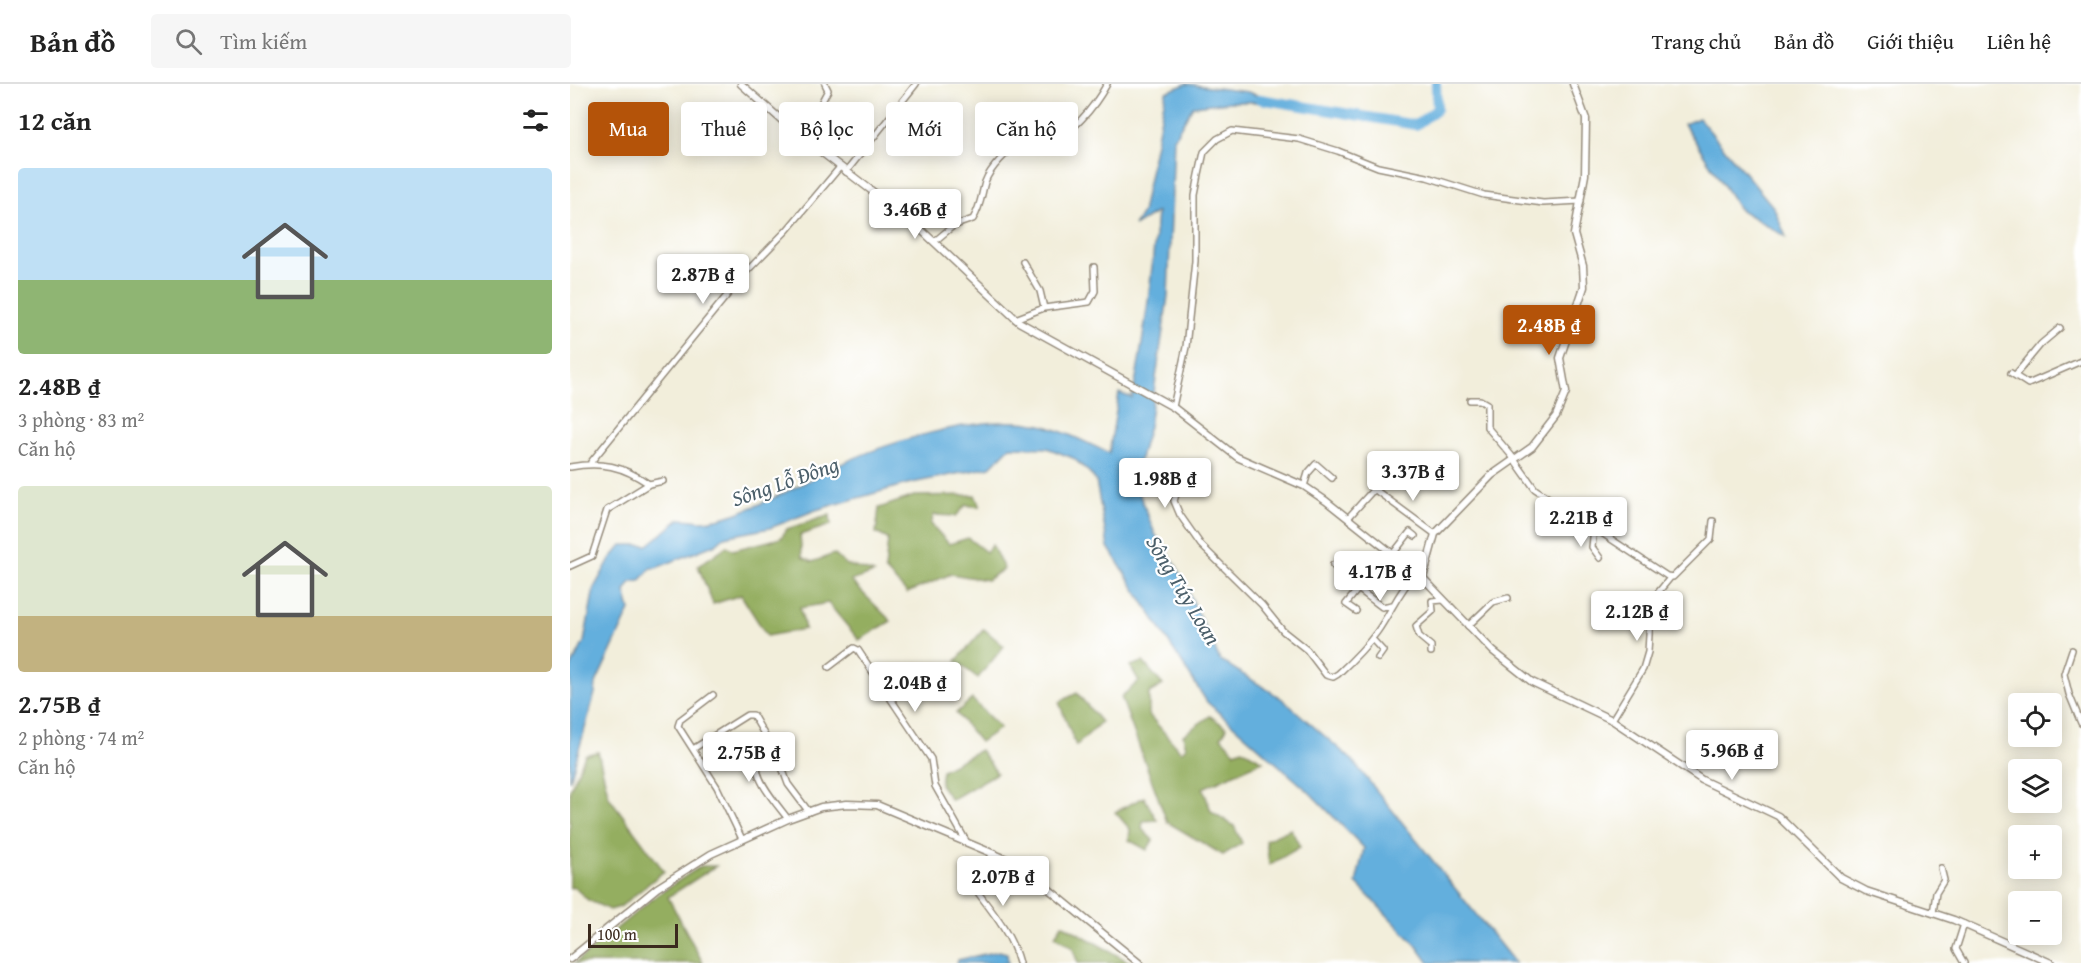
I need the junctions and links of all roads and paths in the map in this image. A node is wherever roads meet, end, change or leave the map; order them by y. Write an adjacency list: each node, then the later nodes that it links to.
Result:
1 (825, 84): 6 (street)
2 (916, 84): 10 (street)
3 (1107, 84): 12 (street)
4 (1573, 84): 11 (street)
5 (743, 85): 7 (street)
6 (822, 102)
7 (779, 117)
8 (826, 156): 9 (street)
9 (840, 167): 10 (street); 22 (street)
10 (846, 172): 12 (street)
11 (1581, 201): 20 (street); 21 (street)
12 (935, 242): 16 (street)
13 (1023, 261): 15 (street)
14 (1094, 267): 15 (street)
15 (1044, 308): 16 (street)
16 (1015, 319): 20 (street)
17 (2060, 328): 18 (street)
18 (2081, 362)
19 (1470, 400): 21 (street)
20 (1173, 407): 28 (street)
21 (1514, 460): 31 (street); 32 (street)
22 (591, 462): 23 (street); 27 (street)
23 (570, 467)
24 (1201, 470): 47 (street)
25 (1332, 478): 28 (street)
26 (663, 481): 27 (street)
27 (649, 484): 37 (street)
28 (1304, 486): 29 (street)
29 (1348, 519): 32 (street); 34 (street)
30 (1713, 521): 40 (street)
31 (1594, 528): 35 (street); 40 (street)
32 (1435, 534): 39 (street)
33 (1415, 536): 34 (street)
34 (1392, 555): 38 (street)
35 (1600, 558)
36 (1333, 565): 41 (street)
37 (570, 566)
38 (1416, 573): 39 (street); 44 (street)
39 (1422, 578): 43 (street)
40 (1670, 578): 53 (street)
41 (1358, 589): 44 (street); 45 (street)
42 (1508, 598): 46 (street)
43 (1443, 600): 46 (street); 49 (street)
44 (1392, 605): 47 (street)
45 (1356, 611)
46 (1468, 626): 53 (street)
47 (1372, 639): 50 (street)
48 (2072, 650): 54 (street)
49 (1431, 652)
50 (1378, 658)
51 (829, 667): 60 (street)
52 (713, 695): 55 (street)
53 (1612, 720): 63 (street)
54 (2081, 723)
55 (693, 749): 56 (street); 59 (street)
56 (774, 751): 57 (street); 58 (street)
57 (809, 812): 58 (street); 60 (street)
58 (788, 819): 59 (street)
59 (742, 839): 65 (street)
60 (966, 841): 61 (street)
61 (995, 853): 66 (street); 67 (street)
62 (1941, 868): 63 (street)
63 (1933, 913): 64 (street)
64 (1964, 924): 68 (street); 69 (street)
65 (570, 959)
66 (1019, 963)
67 (1139, 963)
68 (1964, 963)
69 (2051, 963)

